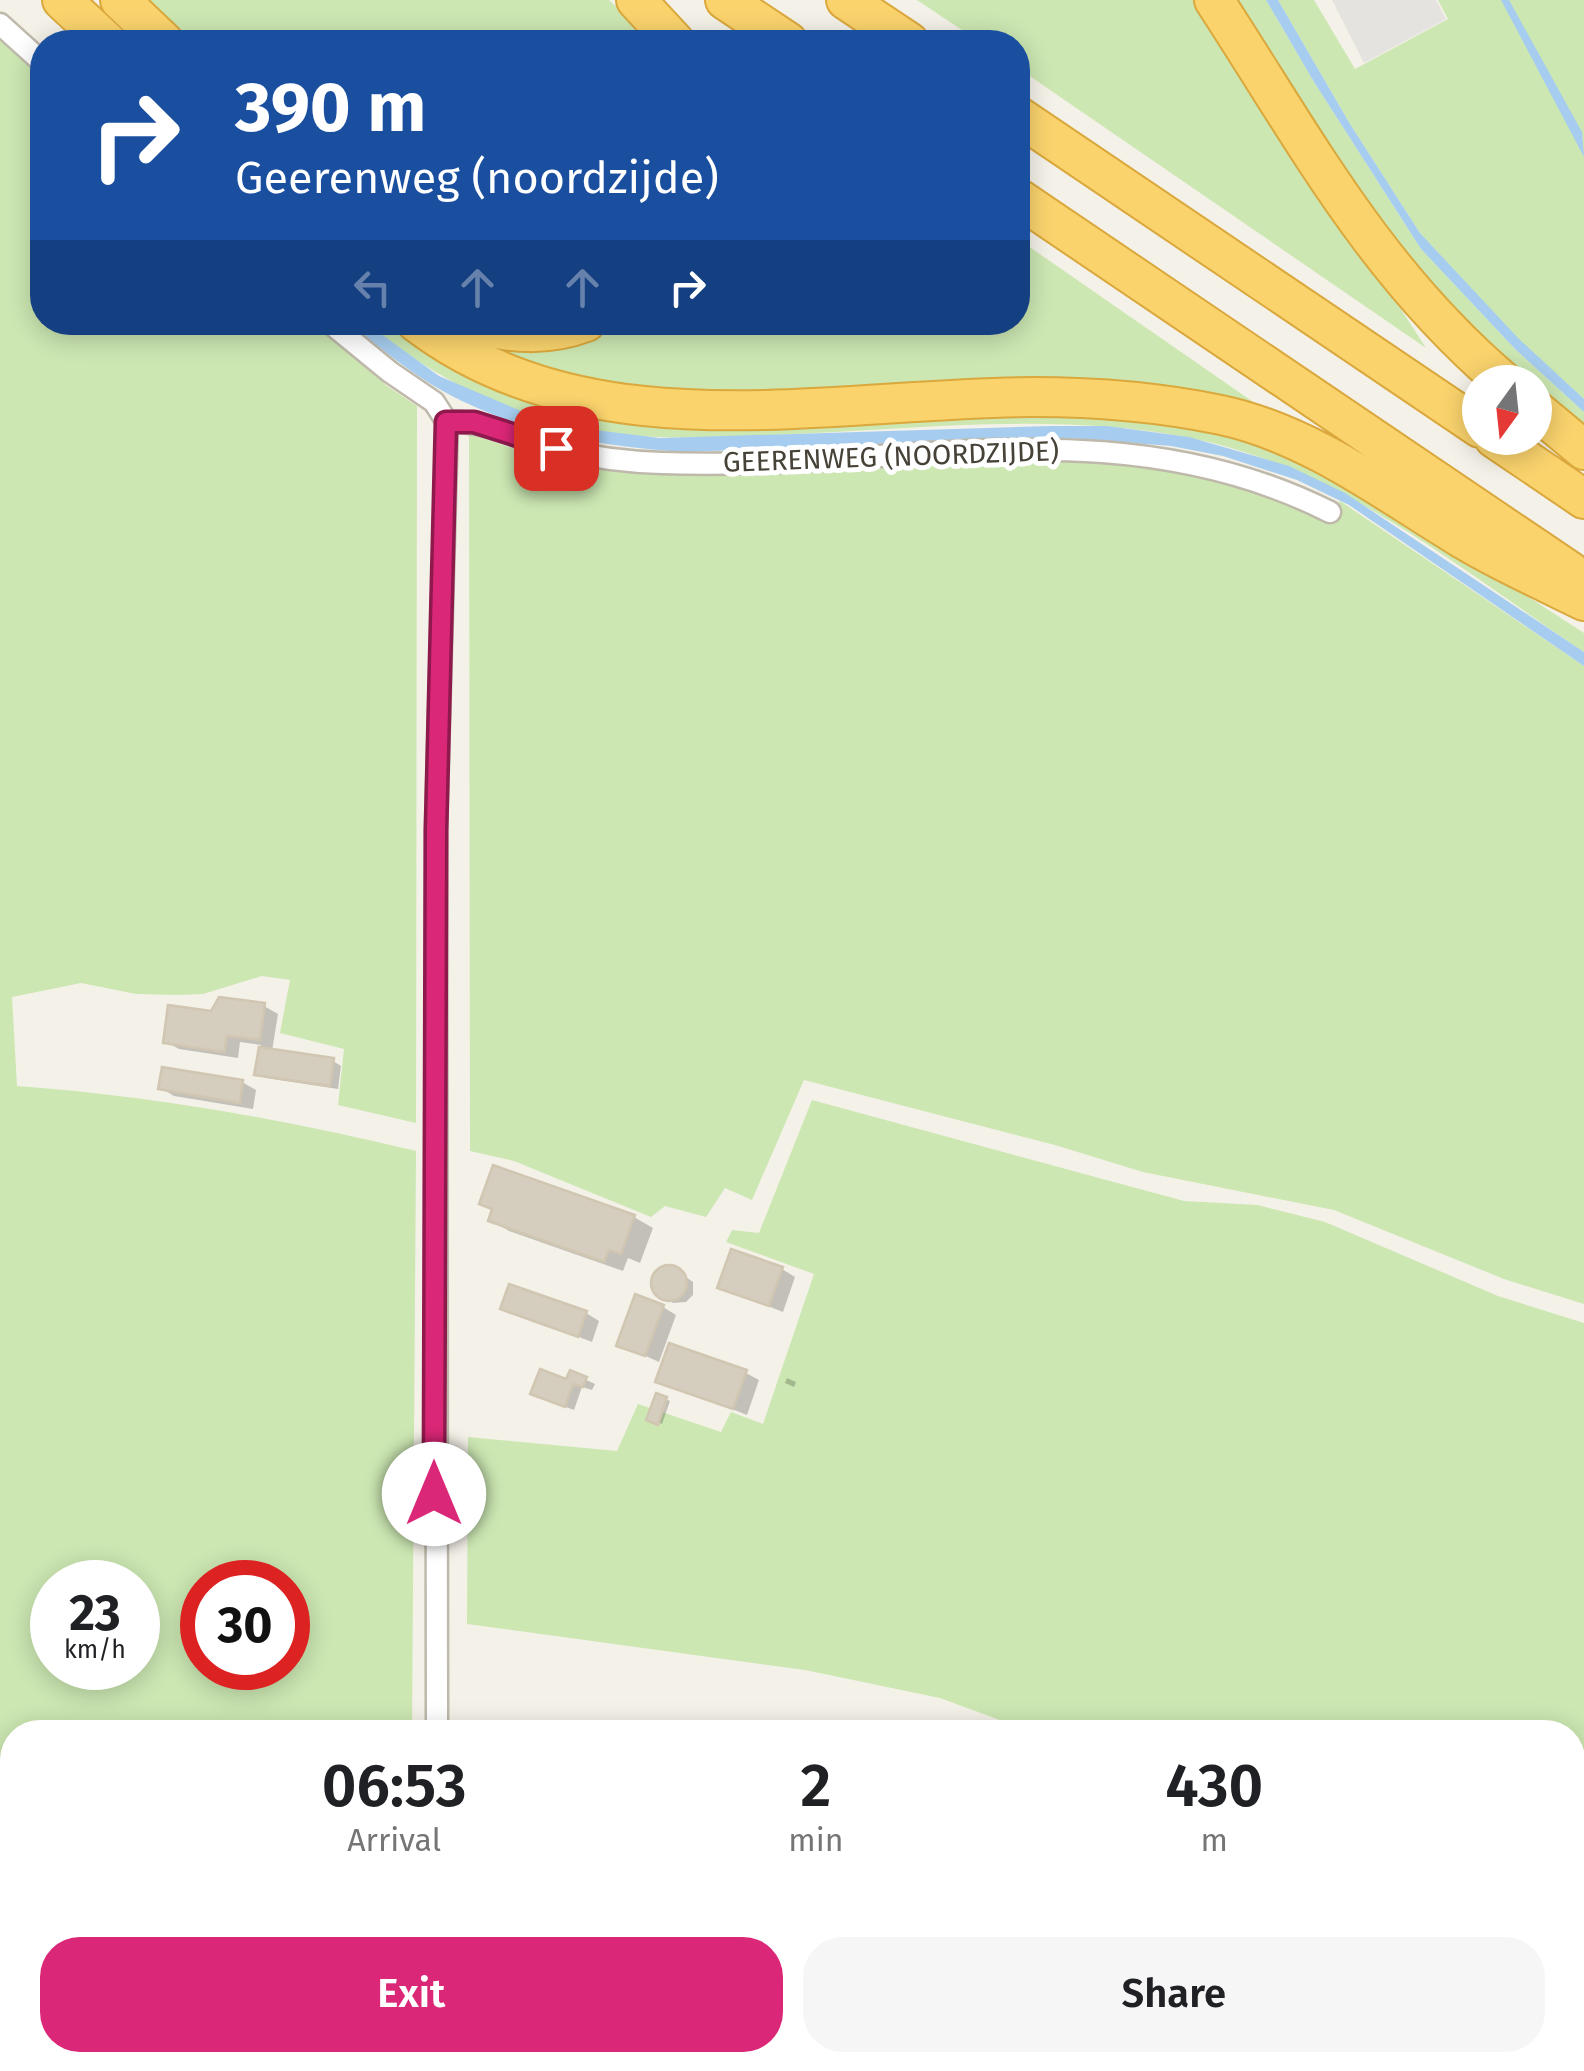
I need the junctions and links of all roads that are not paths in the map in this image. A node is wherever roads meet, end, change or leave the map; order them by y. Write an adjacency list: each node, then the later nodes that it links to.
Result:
1 (62, 0): 8 (highway)
2 (120, 0): 9 (highway)
3 (636, 0): 10 (highway)
4 (725, 0): 11 (highway)
5 (846, 0): 12 (highway)
6 (1214, 0): 18 (highway)
7 (0, 24): 13 (street)
8 (94, 30)
9 (151, 30)
10 (664, 30)
11 (770, 30)
12 (891, 30)
13 (30, 51)
14 (1030, 124): 19 (highway)
15 (1030, 206): 26 (highway)
16 (345, 335): 20 (street)
17 (432, 335): 27 (highway)
18 (1485, 365)
19 (1462, 416)
20 (446, 422): 25 (street, GEERENWEG (NOORDZIJDE)); 28 (street)
21 (1552, 423): 22 (highway)
22 (1584, 450)
23 (1520, 455): 24 (highway)
24 (1584, 498)
25 (1330, 512)
26 (1584, 581)
27 (1584, 602)
28 (437, 1720)

